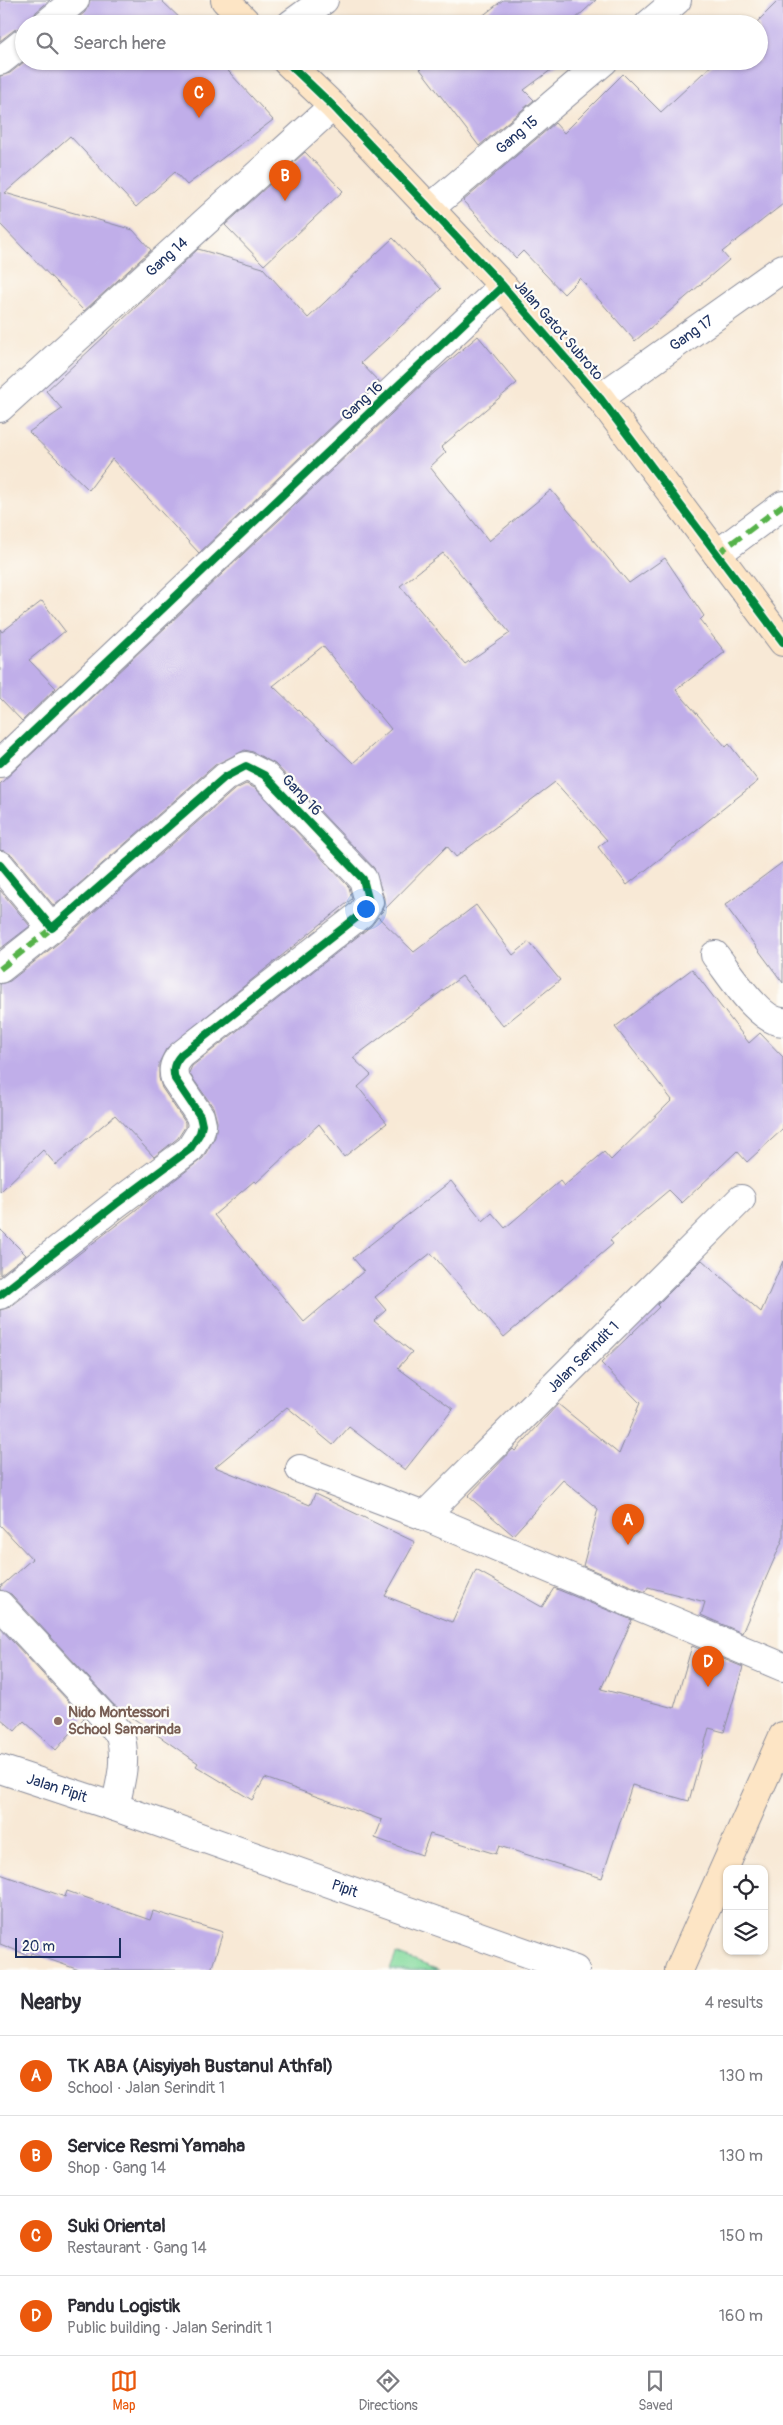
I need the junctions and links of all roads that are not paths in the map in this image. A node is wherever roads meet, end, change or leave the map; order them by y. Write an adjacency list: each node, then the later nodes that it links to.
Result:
1 (75, 0): 5 (street)
2 (224, 0): 6 (street)
3 (324, 0): 7 (street)
4 (677, 0): 8 (street)
5 (57, 15)
6 (239, 15)
7 (303, 15)
8 (660, 15)
9 (15, 49): 10 (street)
10 (0, 61)
11 (295, 70): 13 (street, Jalan Gatot Subroto)
12 (593, 70): 14 (street, Gang 15)
13 (333, 106): 14 (street, Jalan Gatot Subroto); 18 (street, Gang 14)
14 (429, 209): 16 (street, Jalan Gatot Subroto)
15 (783, 268): 17 (street, Gang 17)
16 (503, 286): 17 (street, Jalan Gatot Subroto); 22 (street, Gang 16)
17 (600, 398): 20 (street, Jalan Gatot Subroto)
18 (0, 408)
19 (783, 505): 20 (street)
20 (717, 554): 21 (street, Jalan Gatot Subroto)
21 (783, 642)
22 (0, 763)
23 (0, 865): 24 (street)
24 (52, 928): 26 (street); 29 (street, Gang 16)
25 (715, 956): 27 (street)
26 (0, 969)
27 (783, 1022)
28 (741, 1199): 31 (street, Jalan Serindit 1)
29 (0, 1295)
30 (300, 1469): 31 (street)
31 (424, 1516): 33 (street)
32 (0, 1604): 36 (street)
33 (783, 1667)
34 (782, 1740): 38 (street)
35 (0, 1769): 36 (street, Jalan Pipit)
36 (115, 1807): 37 (street, Pipit)
37 (575, 1970)
38 (679, 1970)

